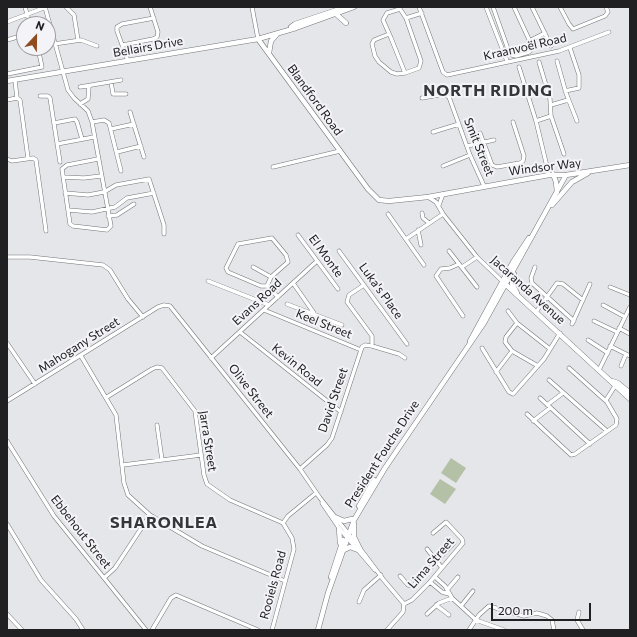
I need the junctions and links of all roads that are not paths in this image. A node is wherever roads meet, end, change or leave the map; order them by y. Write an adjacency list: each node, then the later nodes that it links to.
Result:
1 (25, 7): 17 (street)
2 (46, 7): 17 (street)
3 (66, 7): 28 (street)
4 (150, 7): 18 (street)
5 (252, 7): 27 (street, Blandford Road)
6 (346, 7): 22 (street, Bellairs Drive)
7 (354, 7): 16 (street, Bellairs Drive)
8 (419, 7): 15 (street)
9 (486, 7): 39 (street)
10 (492, 7): 29 (street)
11 (514, 7): 29 (street)
12 (532, 7): 25 (street)
13 (560, 7): 14 (street)
14 (606, 7)
15 (422, 13): 19 (street); 39 (street, Kraanvoël Road)
16 (336, 14): 21 (street); 22 (street, Bellairs Drive)
17 (28, 15): 20 (street)
18 (154, 18): 31 (street); 31 (street)
19 (406, 18): 26 (street); 44 (street)
20 (7, 22)
21 (346, 23)
22 (290, 28): 23 (street, Bellairs Drive)
23 (281, 31): 27 (street, Bellairs Drive); 36 (street)
24 (609, 32): 34 (street, Kraanvoël Road)
25 (545, 33): 29 (street); 33 (street)
26 (389, 34): 44 (street); 44 (street)
27 (258, 39): 36 (street, Blandford Road); 38 (street, Bellairs Drive)
28 (78, 40): 30 (street); 32 (street)
29 (529, 41)
30 (56, 44)
31 (123, 45): 38 (street)
32 (97, 46)
33 (551, 46)
34 (570, 48): 39 (street, Kraanvoël Road); 52 (street)
35 (56, 50): 43 (street)
36 (269, 53): 80 (street, Blandford Road)
37 (40, 56): 45 (street)
38 (128, 61): 43 (street, Bellairs Drive)
39 (507, 61)
40 (557, 61): 52 (street)
41 (539, 62): 60 (street)
42 (519, 67): 63 (street)
43 (63, 72): 46 (street, Bellairs Drive); 59 (street)
44 (404, 73)
45 (7, 74)
46 (15, 80): 48 (street, Bellairs Drive); 55 (street)
47 (121, 80): 49 (street)
48 (7, 81)
49 (110, 82): 50 (street); 53 (street)
50 (89, 86): 51 (street); 59 (street)
51 (80, 87)
52 (565, 91): 58 (street)
53 (126, 94)
54 (40, 96): 67 (street)
55 (17, 98): 57 (street); 84 (street)
56 (422, 98): 69 (street, Smit Street)
57 (7, 100)
58 (568, 100): 60 (street); 64 (street)
59 (80, 104): 65 (street)
60 (551, 105): 62 (street)
61 (130, 112): 68 (street)
62 (551, 116): 63 (street); 82 (street)
63 (536, 121): 94 (street)
64 (577, 121)
65 (92, 122): 70 (street); 73 (street)
66 (513, 122): 76 (street)
67 (54, 123): 74 (street); 77 (street)
68 (134, 124): 70 (street); 78 (street)
69 (459, 124): 71 (street); 79 (street, Smit Street)
70 (111, 129): 81 (street)
71 (433, 132)
72 (480, 133): 76 (street)
73 (94, 137): 74 (street); 87 (street)
74 (82, 139): 77 (street)
75 (494, 140): 76 (street)
76 (483, 142): 79 (street)
77 (57, 144): 88 (street)
78 (140, 146): 81 (street); 85 (street)
79 (467, 146): 83 (street, Smit Street)
80 (340, 151): 91 (street); 106 (street, Blandford Road)
81 (117, 152): 93 (street)
82 (564, 154)
83 (470, 155): 90 (street); 98 (street, Smit Street)
84 (28, 158): 86 (street); 119 (street)
85 (144, 158)
86 (7, 159)
87 (98, 159): 96 (street); 97 (street)
88 (60, 162)
89 (630, 165): 92 (street, Windsor Way)
90 (443, 166)
91 (273, 167)
92 (595, 170): 95 (street, Windsor Way); 110 (street)
93 (121, 171)
94 (551, 174): 95 (street, Windsor Way); 98 (street, Windsor Way); 104 (street)
95 (566, 175): 104 (street, President Fouche Drive)
96 (101, 176): 97 (street); 100 (street)
97 (63, 177): 101 (street)
98 (484, 186): 99 (street, Windsor Way)
99 (463, 189): 103 (street, Windsor Way); 107 (street, Windsor Way)
100 (104, 192): 101 (street); 102 (street); 111 (street)
101 (65, 193): 112 (street)
102 (154, 193): 111 (street); 121 (street)
103 (442, 194): 105 (street, Windsor Way); 109 (street)
104 (557, 194): 110 (street, President Fouche Drive)
105 (428, 197): 107 (street, Windsor Way); 109 (street, Jacaranda Avenue)
106 (376, 199): 107 (street, Windsor Way)
107 (405, 199)
108 (134, 204): 116 (street)
109 (439, 207): 115 (street, Jacaranda Avenue)
110 (549, 207): 120 (street, President Fouche Drive)
111 (107, 209): 112 (street); 116 (street)
112 (68, 210): 116 (street)
113 (422, 213): 117 (street)
114 (388, 214): 123 (street)
115 (443, 214): 117 (street); 128 (street, Jacaranda Avenue)
116 (108, 216)
117 (429, 223): 118 (street)
118 (418, 230): 123 (street); 124 (street)
119 (46, 231)
120 (534, 232): 132 (street, President Fouche Drive); 139 (street, President Fouche Drive)
121 (164, 234)
122 (298, 234): 129 (street, El Monte)
123 (406, 239): 131 (street)
124 (421, 245)
125 (339, 251): 141 (street, Luka's Place)
126 (449, 251): 130 (street)
127 (7, 257): 163 (street)
128 (477, 257): 134 (street); 139 (street, Jacaranda Avenue)
129 (317, 261): 138 (street, Evans Road); 145 (street, El Monte)
130 (459, 264): 134 (street); 162 (street)
131 (424, 265)
132 (517, 265): 139 (street, President Fouche Drive); 150 (street)
133 (253, 267): 136 (street)
134 (462, 267): 143 (street)
135 (535, 267): 149 (street)
136 (271, 277): 142 (street); 142 (street)
137 (208, 282): 154 (street)
138 (293, 283): 148 (street, Evans Road); 161 (street)
139 (504, 284): 146 (street, Jacaranda Avenue); 152 (street, President Fouche Drive); 176 (street, President Fouche Drive)
140 (590, 284): 151 (street)
141 (364, 285): 174 (street, Luka's Place); 175 (street)
142 (267, 286): 148 (street)
143 (477, 287)
144 (610, 287): 147 (street)
145 (338, 289)
146 (515, 294): 150 (street, Jacaranda Avenue); 152 (street)
147 (630, 295)
148 (278, 297): 154 (street, Evans Road)
149 (547, 297): 151 (street); 151 (street); 160 (street)
150 (521, 299): 160 (street, Jacaranda Avenue)
151 (583, 300)
152 (496, 302): 176 (street, President Fouche Drive)
153 (288, 304): 161 (street)
154 (269, 305): 158 (street, Evans Road)
155 (603, 305): 164 (street)
156 (160, 306): 163 (street, Mahogany Street); 185 (street, Olive Street)
157 (629, 309): 164 (street)
158 (264, 310): 169 (street, Evans Road); 180 (street, Keel Street)
159 (508, 311): 166 (street)
160 (536, 312): 170 (street, Jacaranda Avenue)
161 (314, 313): 167 (street)
162 (463, 316)
163 (143, 317): 184 (street, Mahogany Street)
164 (625, 317): 168 (street)
165 (594, 321): 168 (street)
166 (517, 323): 179 (street); 181 (street)
167 (342, 325)
168 (618, 330): 171 (street); 177 (street)
169 (240, 332): 185 (street, Evans Road); 205 (street, Kevin Road)
170 (560, 333): 179 (street); 190 (street, Jacaranda Avenue)
171 (630, 334)
172 (588, 340): 182 (street)
173 (7, 343): 194 (street)
174 (407, 344)
175 (372, 346): 180 (street, Keel Street); 186 (street)
176 (468, 346): 198 (street, President Fouche Drive)
177 (610, 346): 182 (street); 183 (street)
178 (482, 348): 191 (street)
179 (550, 349): 187 (street)
180 (361, 350): 205 (street, David Street)
181 (512, 350): 187 (street); 191 (street)
182 (608, 353): 190 (street)
183 (628, 355): 188 (street)
184 (81, 356): 194 (street, Mahogany Street); 199 (street)
185 (212, 358): 215 (street, Olive Street)
186 (405, 358)
187 (538, 366): 191 (street)
188 (621, 366)
189 (570, 368): 202 (street)
190 (599, 370): 193 (street, Jacaranda Avenue)
191 (496, 372)
192 (549, 380): 196 (street)
193 (612, 381): 195 (street, Jacaranda Avenue); 197 (street, Jacaranda Avenue)
194 (35, 384): 203 (street, Mahogany Street)
195 (615, 386): 201 (street, Jacaranda Avenue); 202 (street)
196 (564, 393): 204 (street); 209 (street)
197 (630, 393)
198 (434, 396): 216 (street, President Fouche Drive); 222 (street, President Fouche Drive)
199 (107, 398): 212 (street, Jarra Street); 214 (street)
200 (540, 398): 204 (street)
201 (630, 399)
202 (606, 400): 209 (street)
203 (7, 401)
204 (549, 407): 207 (street); 211 (street)
205 (341, 412): 215 (street, David Street)
206 (526, 414): 207 (street)
207 (533, 421): 211 (street)
208 (157, 425): 213 (street)
209 (607, 431): 211 (street)
210 (7, 441): 238 (street, Ebbehout Street)
211 (590, 444)
212 (201, 455): 213 (street); 223 (street, Jarra Street)
213 (162, 460): 214 (street)
214 (123, 465): 220 (street)
215 (300, 469): 217 (street, Olive Street)
216 (372, 489): 219 (street); 222 (street, President Fouche Drive)
217 (316, 493): 218 (street, Olive Street); 223 (street)
218 (320, 498): 221 (street, Olive Street); 225 (street, Olive Street)
219 (374, 498)
220 (150, 515): 238 (street); 239 (street)
221 (334, 517): 222 (street); 227 (street, Olive Street)
222 (353, 520): 227 (street, President Fouche Drive); 230 (street)
223 (283, 523): 239 (street, Rooiels Road)
224 (7, 524): 254 (street)
225 (339, 528): 227 (street, Olive Street); 231 (street)
226 (433, 533): 233 (street, Lima Street)
227 (346, 535): 230 (street, Olive Street); 231 (street, President Fouche Drive)
228 (454, 543): 232 (street)
229 (427, 549): 232 (street)
230 (359, 550): 231 (street); 235 (street, Olive Street)
231 (340, 551): 259 (street, President Fouche Drive)
232 (437, 562): 233 (street); 234 (street)
233 (442, 568): 236 (street, Lima Street)
234 (400, 576)
235 (381, 577): 244 (street); 245 (street, Olive Street)
236 (435, 577): 240 (street, Lima Street); 242 (street)
237 (458, 577): 242 (street)
238 (104, 578): 255 (street, Ebbehout Street)
239 (285, 581): 258 (street, Rooiels Road)
240 (430, 582): 242 (street); 245 (street, Lima Street)
241 (473, 591): 247 (street)
242 (447, 592): 243 (street)
243 (452, 598): 246 (street); 247 (street)
244 (359, 602)
245 (404, 604): 260 (street, Lima Street)
246 (436, 605): 250 (street); 251 (street)
247 (461, 606): 252 (street)
248 (579, 612): 264 (street)
249 (7, 614): 253 (street)
250 (427, 614)
251 (449, 615)
252 (476, 620): 261 (street); 262 (street); 263 (street)
253 (22, 630)
254 (83, 630)
255 (146, 630)
256 (152, 630): 257 (street)
257 (258, 630)
258 (272, 630)
259 (318, 630)
260 (387, 630)
261 (469, 630)
262 (504, 630)
263 (554, 630)
264 (583, 630)

